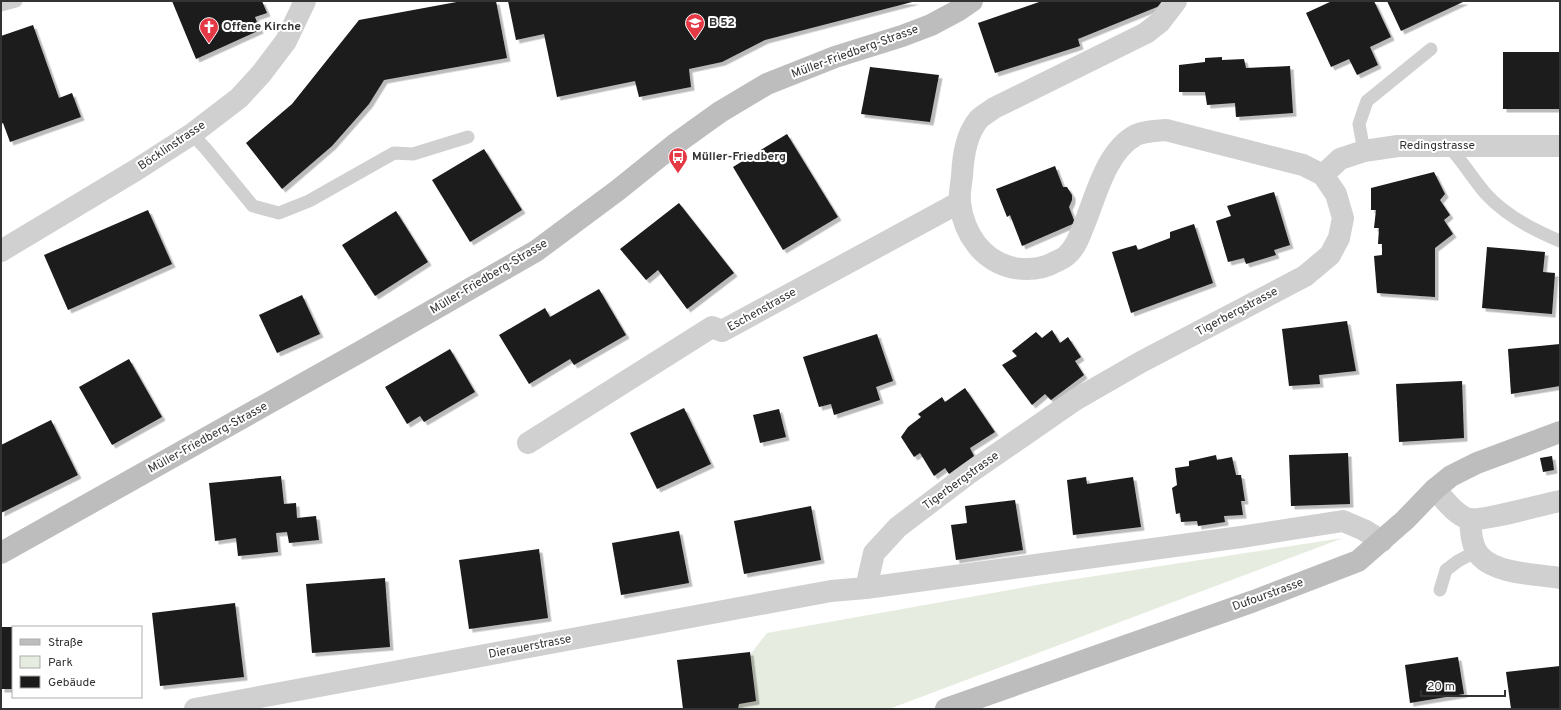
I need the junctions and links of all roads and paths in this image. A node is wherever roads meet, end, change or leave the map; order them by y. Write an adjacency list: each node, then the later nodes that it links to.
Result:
1 (16, 1): 5 (lane)
2 (305, 1): 7 (street, Böcklinstrasse)
3 (972, 1): 23 (street, Müller-Friedberg-Strasse)
4 (1176, 1): 13 (street)
5 (1, 5)
6 (1431, 49): 11 (lane)
7 (192, 134): 8 (lane); 15 (street, Böcklinstrasse)
8 (468, 137)
9 (1448, 146): 10 (street, Redingstrasse); 11 (street, Redingstrasse); 14 (lane)
10 (1560, 146)
11 (1364, 150): 12 (street, Redingstrasse)
12 (1323, 175): 13 (street); 25 (street, Tigerbergstrasse)
13 (960, 202): 17 (street, Eschenstrasse)
14 (1560, 241)
15 (1, 251)
16 (1560, 432): 18 (street, Dufourstrasse)
17 (528, 443)
18 (1435, 489): 20 (street); 21 (street, Dufourstrasse)
19 (1560, 501): 20 (street)
20 (1470, 519): 22 (street)
21 (1382, 541): 25 (street); 28 (street, Dufourstrasse)
22 (1477, 551): 24 (street); 26 (lane)
23 (1, 553)
24 (1560, 578)
25 (866, 588): 27 (street, Dierauerstrasse)
26 (1440, 590)
27 (196, 709)
28 (946, 709)

